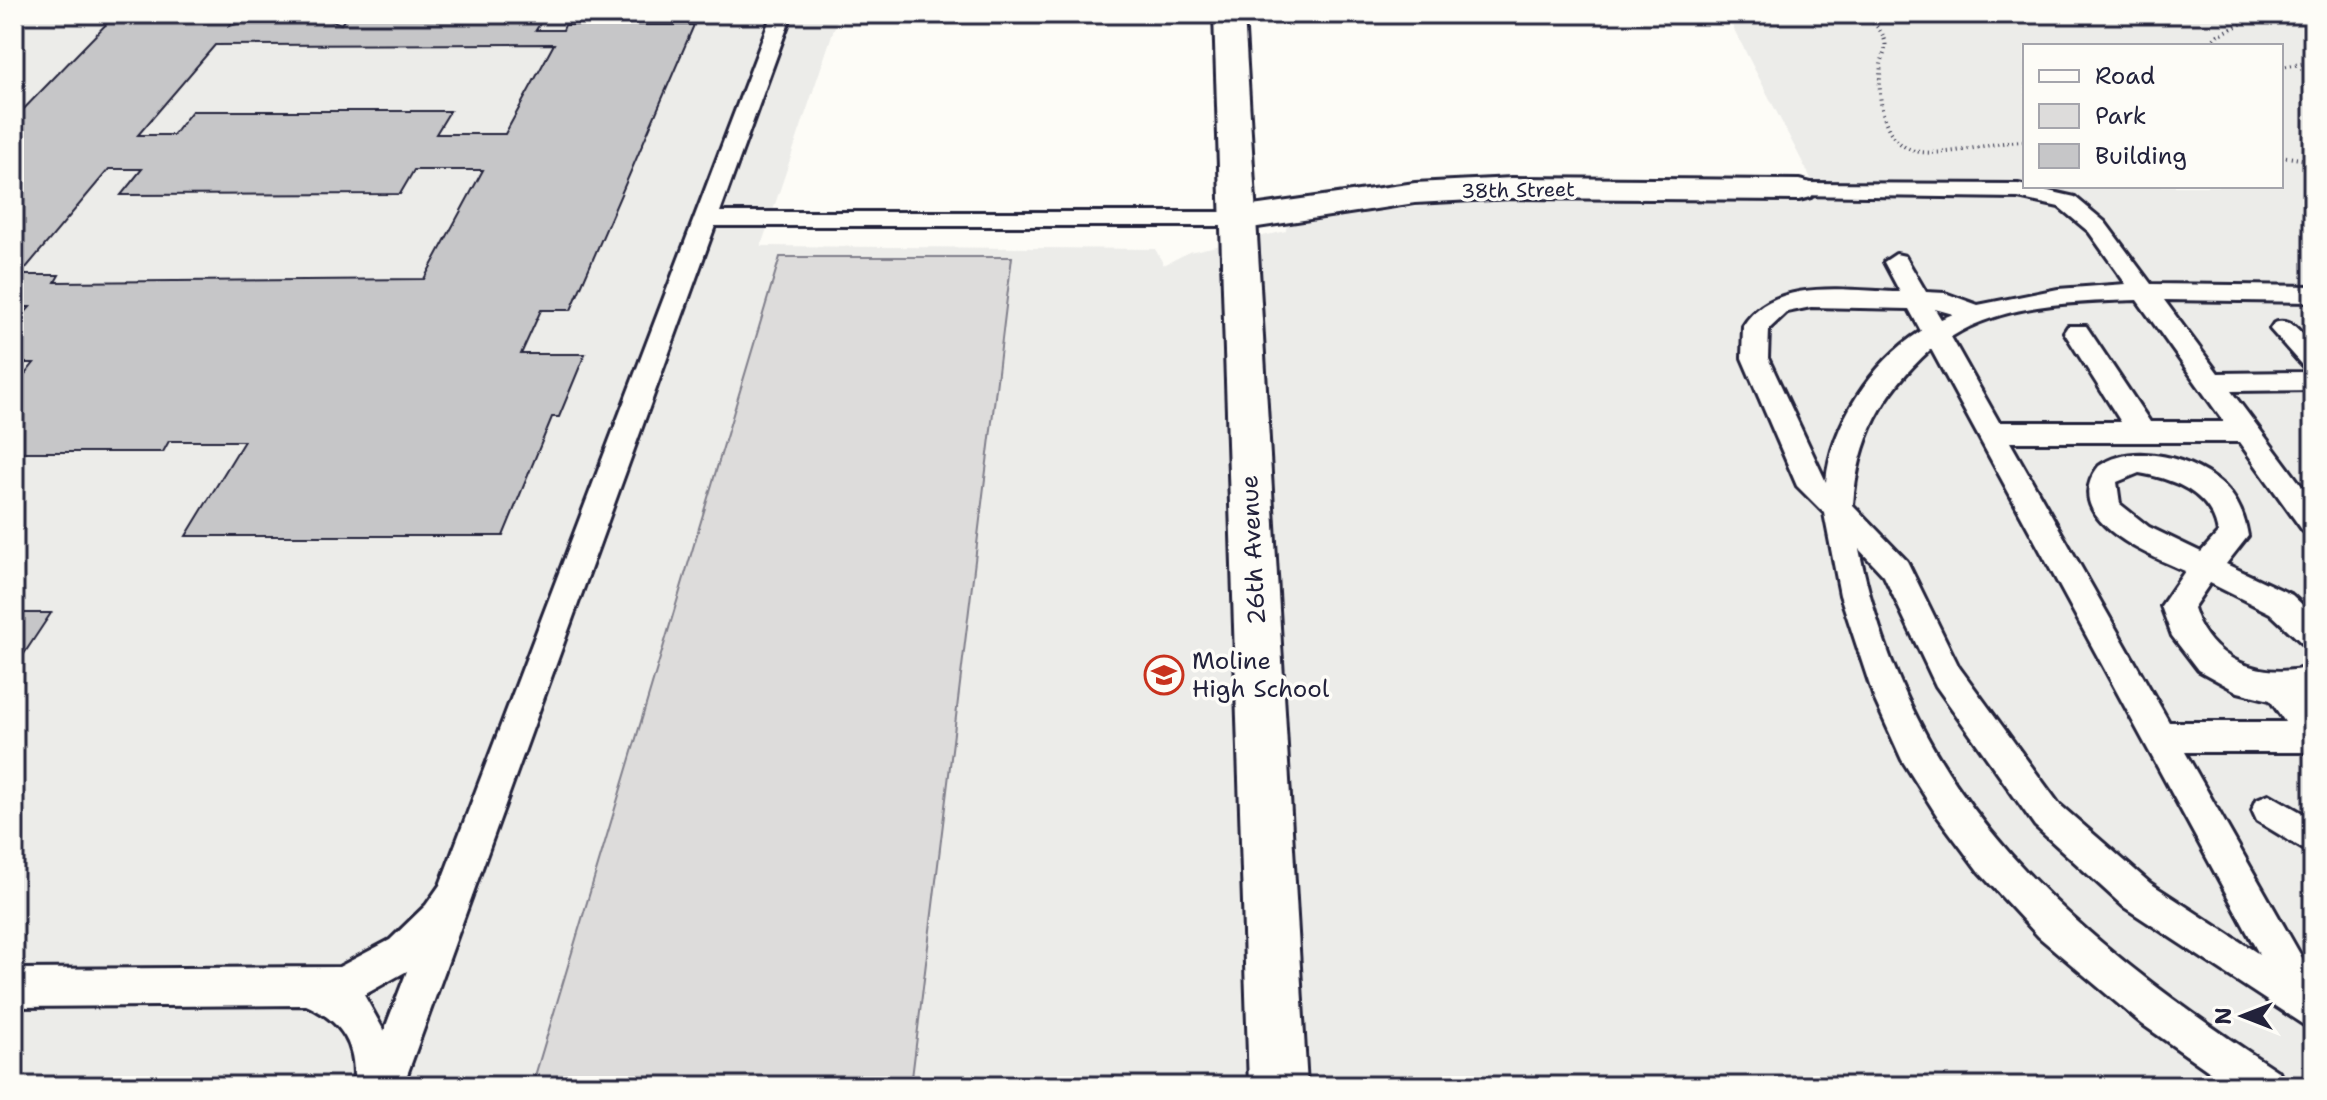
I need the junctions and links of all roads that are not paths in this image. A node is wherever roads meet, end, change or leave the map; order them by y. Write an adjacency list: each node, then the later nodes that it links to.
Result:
1 (782, 14): 4 (lane)
2 (1229, 14): 5 (street, 26th Avenue)
3 (1799, 190): 5 (street, 38th Street); 8 (lane)
4 (705, 219): 5 (lane); 33 (lane)
5 (1238, 219): 39 (street, 26th Avenue)
6 (1896, 262): 9 (lane)
7 (2313, 294): 8 (lane)
8 (2147, 295): 10 (lane); 16 (lane)
9 (1918, 301): 10 (lane); 13 (lane); 23 (lane)
10 (1976, 314): 13 (lane)
11 (2283, 329): 14 (lane)
12 (2077, 332): 18 (lane)
13 (1936, 334): 17 (lane); 23 (lane)
14 (2313, 364)
15 (2313, 381): 16 (lane)
16 (2210, 382): 19 (lane)
17 (1990, 432): 18 (lane); 29 (lane)
18 (2128, 432): 19 (lane); 20 (lane)
19 (2247, 432): 22 (lane)
20 (2134, 464): 25 (lane); 25 (lane)
21 (2313, 481): 22 (lane)
22 (2283, 482): 24 (lane)
23 (1838, 508): 36 (lane); 40 (lane)
24 (2313, 523)
25 (2205, 567): 26 (lane); 28 (lane)
26 (2313, 634)
27 (2313, 680): 28 (lane)
28 (2280, 688): 30 (lane)
29 (2159, 737): 30 (lane); 36 (lane)
30 (2313, 737)
31 (2269, 810): 32 (lane)
32 (2313, 839)
33 (454, 895): 34 (lane); 38 (lane)
34 (311, 987): 35 (lane); 37 (lane)
35 (14, 988)
36 (2312, 1013)
37 (373, 1086)
38 (383, 1086)
39 (1278, 1086)
40 (2265, 1086)

